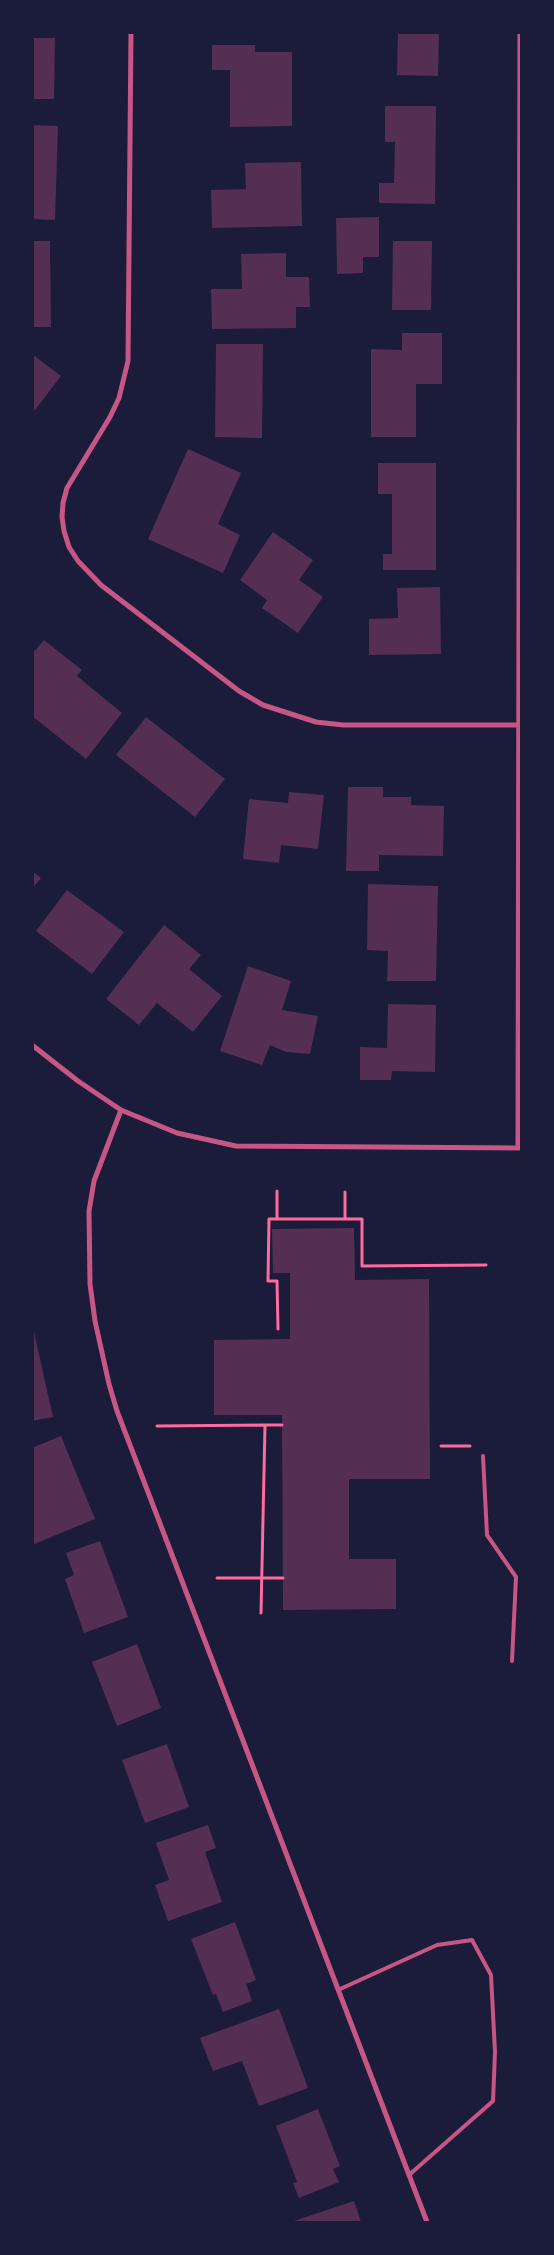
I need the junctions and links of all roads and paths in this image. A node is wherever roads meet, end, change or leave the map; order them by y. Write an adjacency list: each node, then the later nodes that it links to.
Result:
1 (131, 32): 4 (street)
2 (520, 32): 3 (street)
3 (520, 307): 4 (street)
4 (520, 725): 7 (street)
5 (32, 1045): 6 (street)
6 (121, 1110): 7 (street); 25 (street)
7 (520, 1148)
8 (277, 1191): 10 (path)
9 (344, 1192): 11 (path)
10 (277, 1219): 11 (path); 13 (path)
11 (344, 1219): 12 (path)
12 (486, 1265)
13 (278, 1329)
14 (265, 1425): 15 (path); 16 (path); 21 (path)
15 (282, 1425)
16 (157, 1426)
17 (475, 1445): 18 (path)
18 (441, 1446)
19 (483, 1456): 24 (lane)
20 (217, 1578): 21 (path)
21 (262, 1578): 22 (path); 23 (path)
22 (284, 1578)
23 (261, 1613)
24 (512, 1661)
25 (338, 1990): 26 (street); 26 (lane)
26 (409, 2175): 27 (street)
27 (427, 2222)

